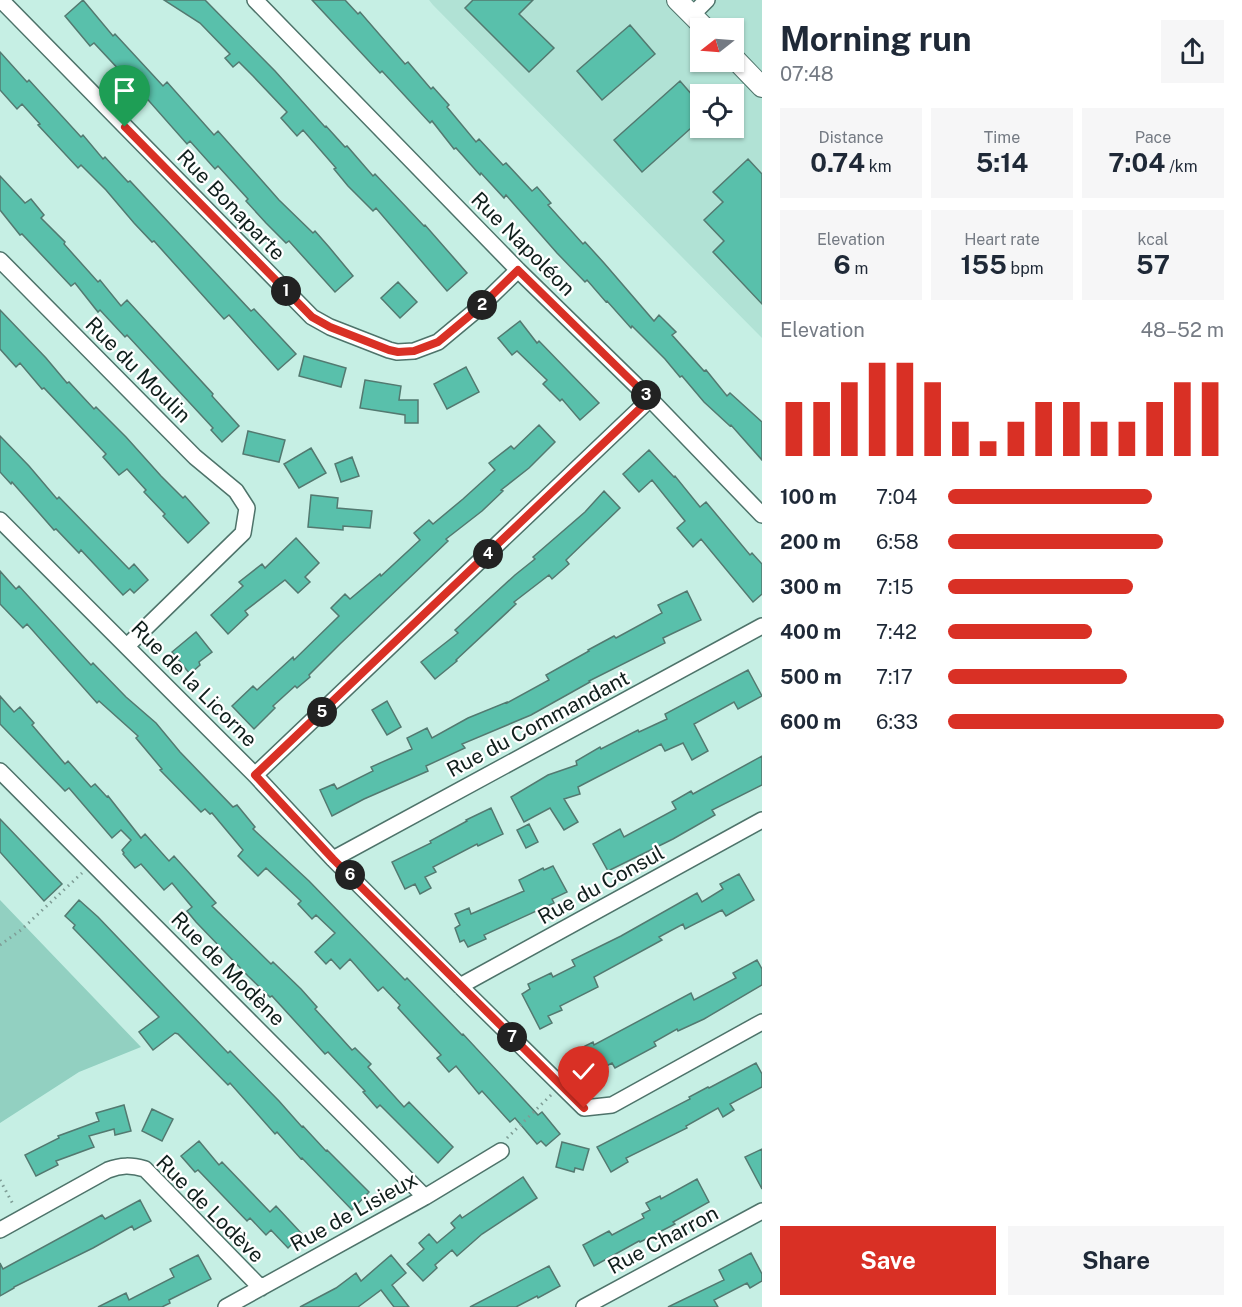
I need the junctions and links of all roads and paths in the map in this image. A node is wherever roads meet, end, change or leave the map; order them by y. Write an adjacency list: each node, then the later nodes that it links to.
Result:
1 (1, 0): 10 (street, Rue Bonaparte)
2 (255, 0): 10 (street, Rue Napoléon)
3 (677, 0): 5 (street)
4 (707, 0): 6 (street)
5 (694, 18)
6 (700, 18)
7 (744, 68): 8 (street)
8 (762, 87)
9 (0, 260): 15 (street, Rue du Moulin)
10 (518, 270): 11 (street, Rue Napoléon)
11 (650, 399): 12 (street, Rue Napoléon); 17 (street)
12 (762, 516)
13 (0, 520): 15 (street, Rue de la Licorne)
14 (762, 626): 19 (street, Rue du Commandant)
15 (127, 646): 17 (street, Rue de la Licorne)
16 (0, 771): 20 (street, Rue de Modène)
17 (255, 775): 19 (street, Rue de la Licorne)
18 (762, 820): 22 (street, Rue du Consul)
19 (333, 859): 22 (street, Rue de la Licorne)
20 (92, 864): 21 (path); 27 (street, Rue de Modène)
21 (0, 945)
22 (460, 986): 24 (street, Rue de la Licorne)
23 (762, 1022): 24 (street, Rue de la Licorne)
24 (562, 1085): 25 (path)
25 (501, 1150): 27 (street, Rue de Lisieux)
26 (0, 1179): 29 (path)
27 (425, 1197): 31 (street, Rue de Lisieux)
28 (762, 1211): 33 (street, Rue Charron)
29 (21, 1218): 30 (street, Rue de Lodève); 31 (street, Rue de Lodève)
30 (0, 1230)
31 (261, 1288): 32 (street, Rue de Lisieux)
32 (226, 1307)
33 (584, 1307)

